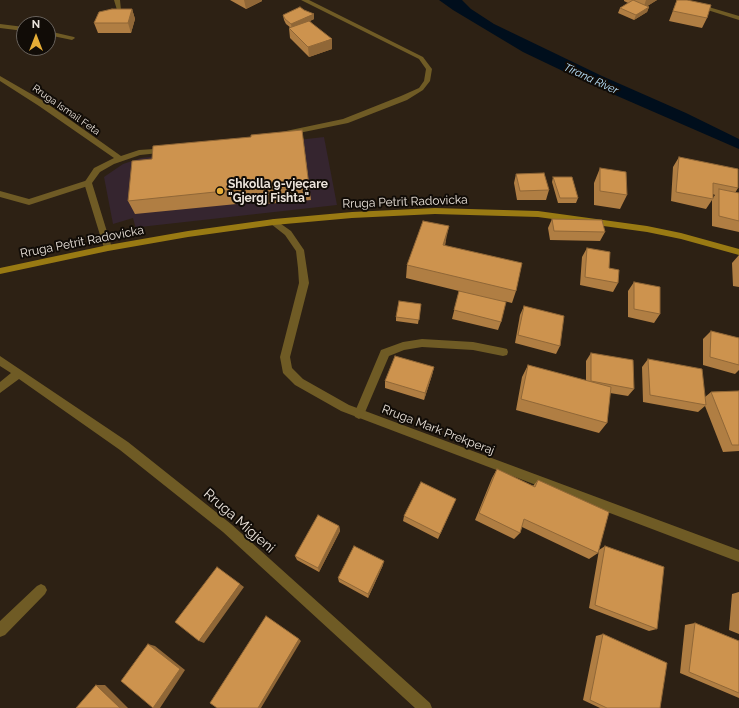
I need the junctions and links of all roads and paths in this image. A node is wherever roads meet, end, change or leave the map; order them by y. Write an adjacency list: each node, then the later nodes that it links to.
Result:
1 (117, 0): 4 (street)
2 (304, 0): 11 (street)
3 (679, 0): 5 (street)
4 (119, 10)
5 (739, 18)
6 (0, 26): 7 (street)
7 (16, 28)
8 (56, 35): 9 (street)
9 (72, 38)
10 (0, 78): 13 (street, Rruga Ismail Feta)
11 (280, 134)
12 (176, 149): 13 (street)
13 (120, 159): 14 (street)
14 (88, 183): 15 (street); 17 (street)
15 (0, 194)
16 (274, 222): 17 (main road, Rruga Petrit Radovicka); 18 (main road, Rruga Petrit Radovicka); 24 (street, Rruga Mark Prekperaj)
17 (108, 248): 19 (main road, Rruga Petrit Radovicka)
18 (739, 252)
19 (0, 271)
20 (503, 352): 24 (street)
21 (0, 360): 22 (street, Rruga Migjeni)
22 (18, 374): 23 (street); 28 (street, Rruga Migjeni)
23 (0, 388)
24 (359, 414): 25 (street, Rruga Mark Prekperaj)
25 (739, 556)
26 (41, 590): 27 (street)
27 (0, 630)
28 (425, 708)

